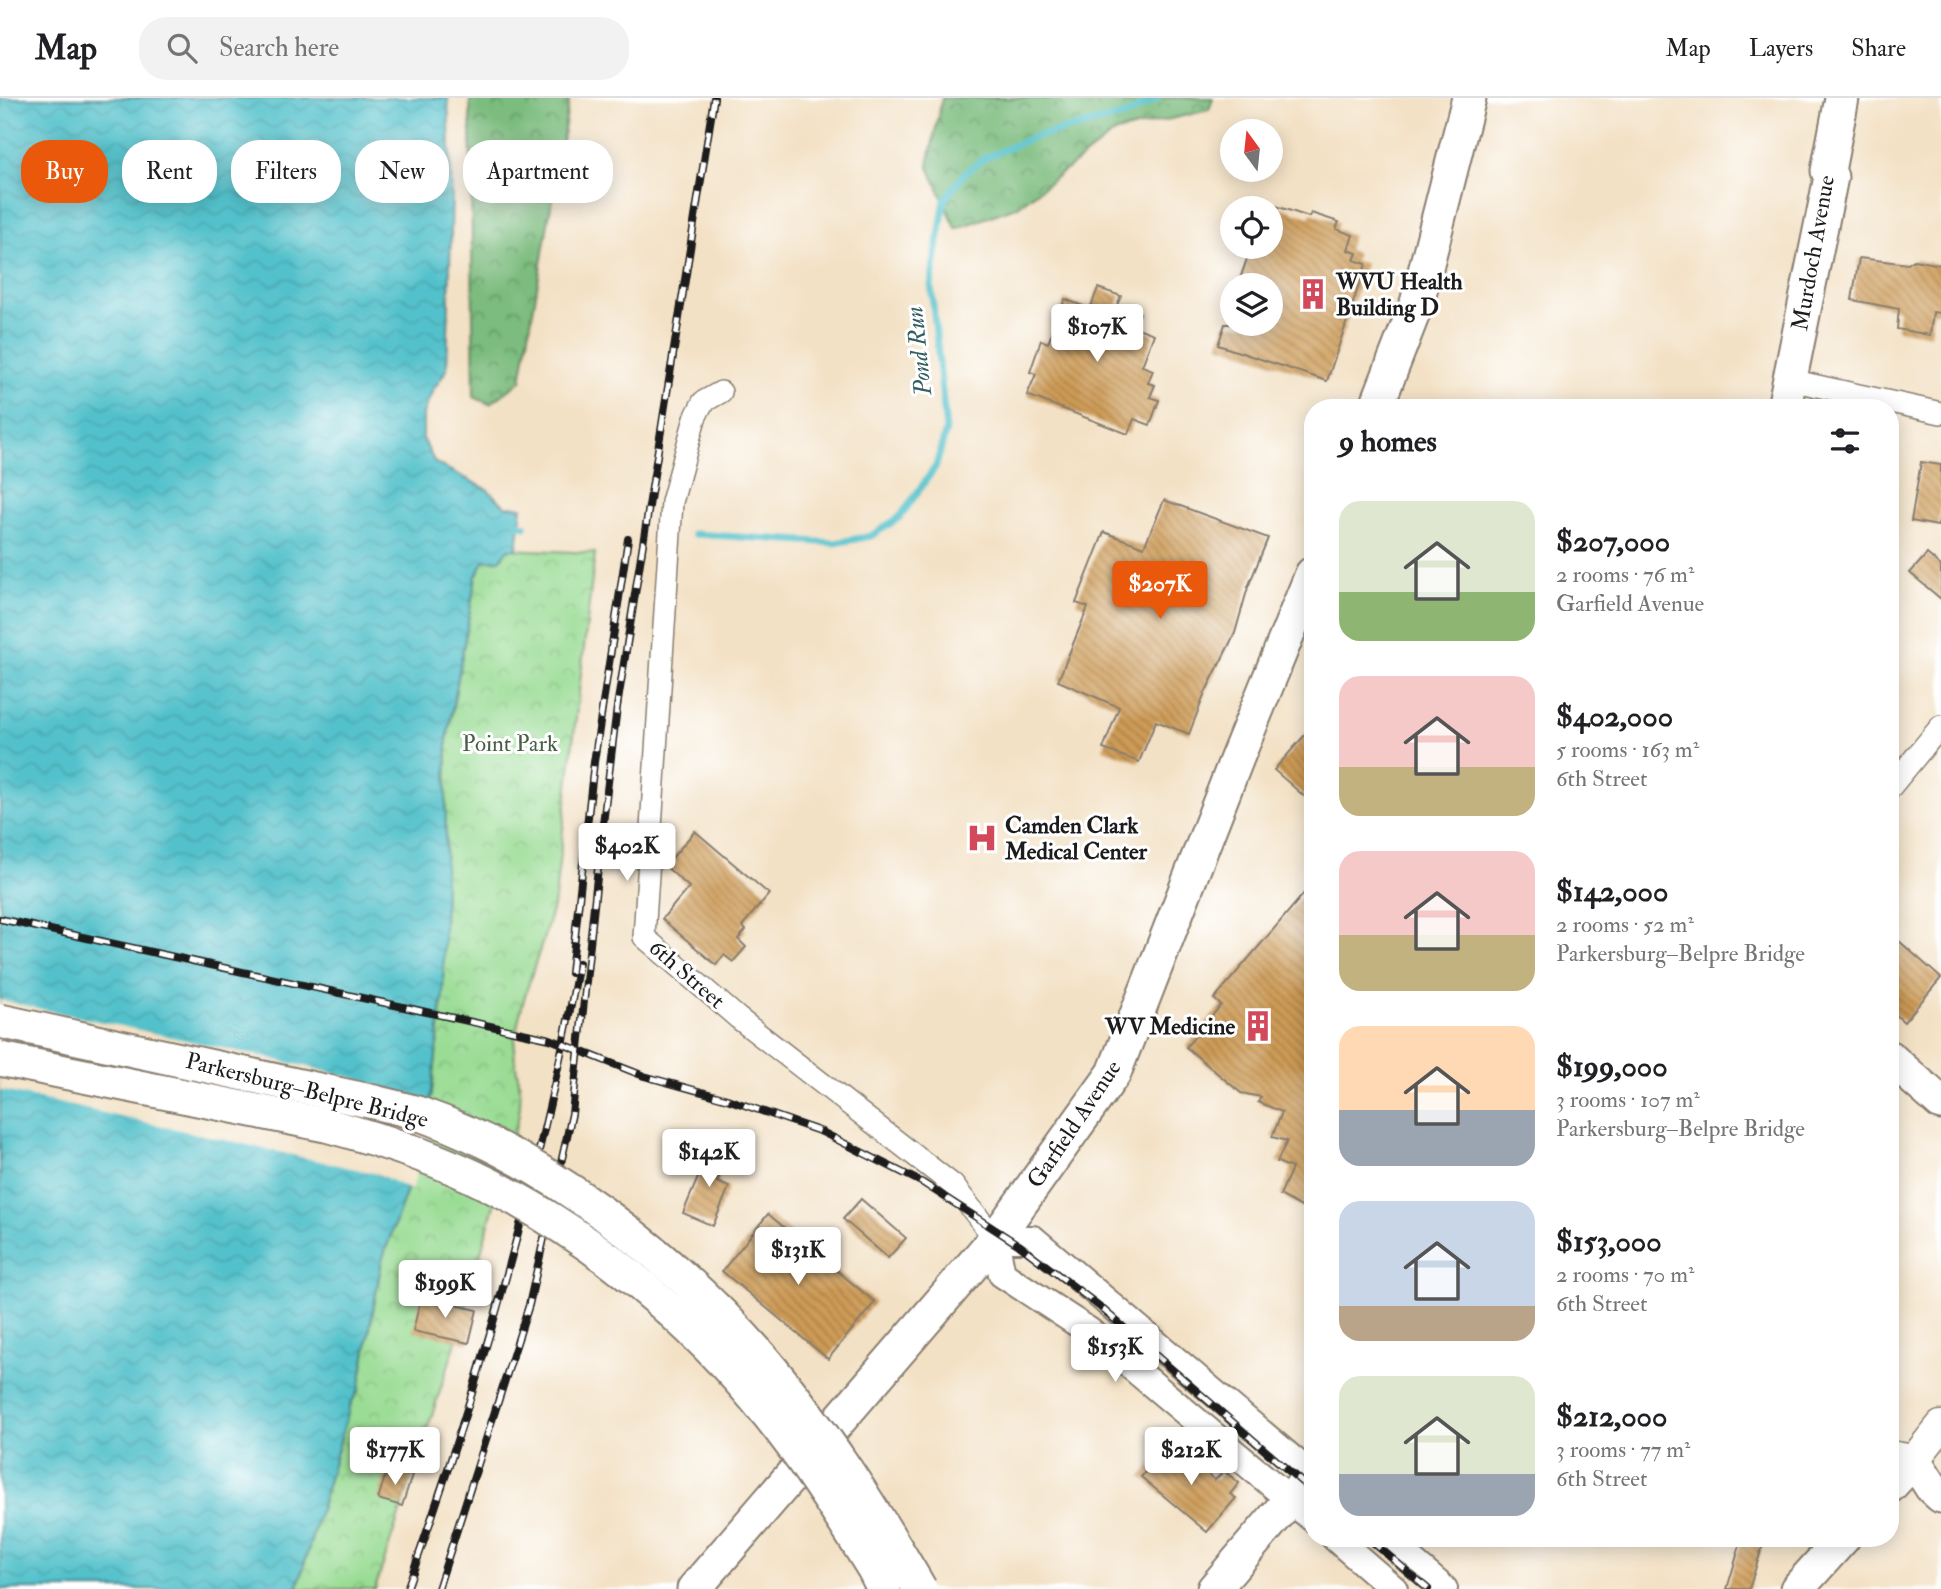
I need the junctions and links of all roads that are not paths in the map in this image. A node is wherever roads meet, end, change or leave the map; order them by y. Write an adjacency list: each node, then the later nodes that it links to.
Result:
1 (1469, 98): 5 (main road)
2 (1842, 98): 4 (main road, Murdoch Avenue)
3 (720, 392): 16 (street, 6th Street)
4 (1787, 394): 6 (street)
5 (1380, 399)
6 (1828, 399)
7 (1899, 408): 8 (street)
8 (1941, 413)
9 (1304, 594): 16 (main road, Garfield Avenue)
10 (1941, 726): 11 (street)
11 (1899, 777)
12 (0, 1021): 28 (main road, Parkersburg–Belpre Bridge, bridge)
13 (0, 1059): 27 (main road, Parkersburg–Belpre Bridge, bridge)
14 (1899, 1066): 15 (main road)
15 (1941, 1103)
16 (995, 1239): 19 (street); 20 (street, 6th Street); 26 (main road, Garfield Avenue)
17 (1941, 1426): 18 (main road)
18 (1902, 1458): 22 (main road)
19 (1304, 1484)
20 (1304, 1485)
21 (1304, 1492): 29 (main road)
22 (1941, 1496)
23 (1345, 1547): 30 (street)
24 (1395, 1547): 31 (street)
25 (1835, 1547): 32 (main road)
26 (694, 1589)
27 (884, 1589)
28 (920, 1589)
29 (1214, 1589)
30 (1394, 1589)
31 (1444, 1589)
32 (1797, 1589)

